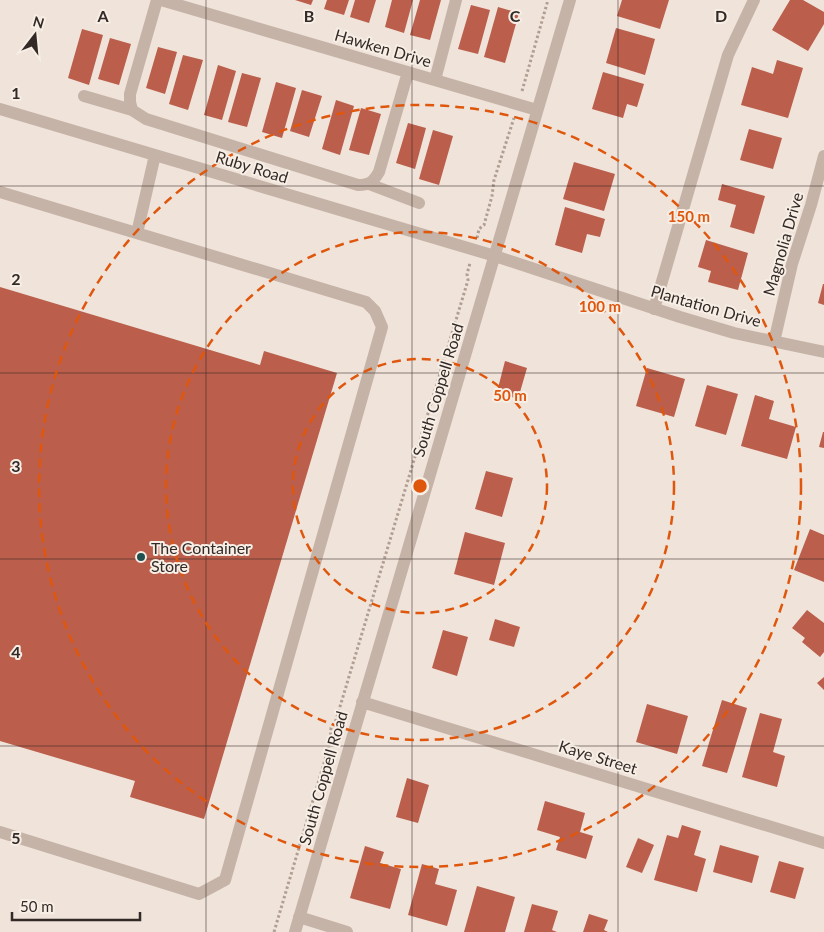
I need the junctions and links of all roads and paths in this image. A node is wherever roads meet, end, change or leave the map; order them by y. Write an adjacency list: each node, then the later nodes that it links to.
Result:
1 (157, 0): 12 (street)
2 (161, 0): 7 (street, Hawken Drive)
3 (456, 0): 8 (street)
4 (548, 0): 10 (path)
5 (570, 0): 13 (street, South Coppell Road)
6 (754, 0): 24 (street)
7 (408, 72): 8 (street, Hawken Drive); 16 (street)
8 (435, 80): 10 (street, Hawken Drive)
9 (84, 96): 12 (street)
10 (518, 105): 13 (street, Hawken Drive); 22 (path)
11 (0, 109): 14 (street, Ruby Road)
12 (132, 110): 16 (street)
13 (537, 110): 23 (street, South Coppell Road)
14 (155, 155): 21 (street); 22 (street, Ruby Road)
15 (824, 156): 19 (street, Magnolia Drive)
16 (369, 184): 18 (street)
17 (0, 192): 21 (street)
18 (418, 203)
19 (811, 205): 20 (street); 25 (street, Magnolia Drive)
20 (824, 209)
21 (137, 233): 28 (street)
22 (473, 250): 23 (street, Ruby Road); 31 (path)
23 (495, 256): 24 (street, Plantation Drive); 27 (street, South Coppell Road)
24 (654, 309): 25 (street, Plantation Drive)
25 (774, 342): 26 (street, Plantation Drive)
26 (824, 352)
27 (362, 702): 29 (street, Kaye Street); 30 (street, South Coppell Road)
28 (0, 832)
29 (824, 843)
30 (299, 918): 32 (street, South Coppell Road); 33 (street)
31 (274, 932)
32 (295, 932)
33 (347, 932)

